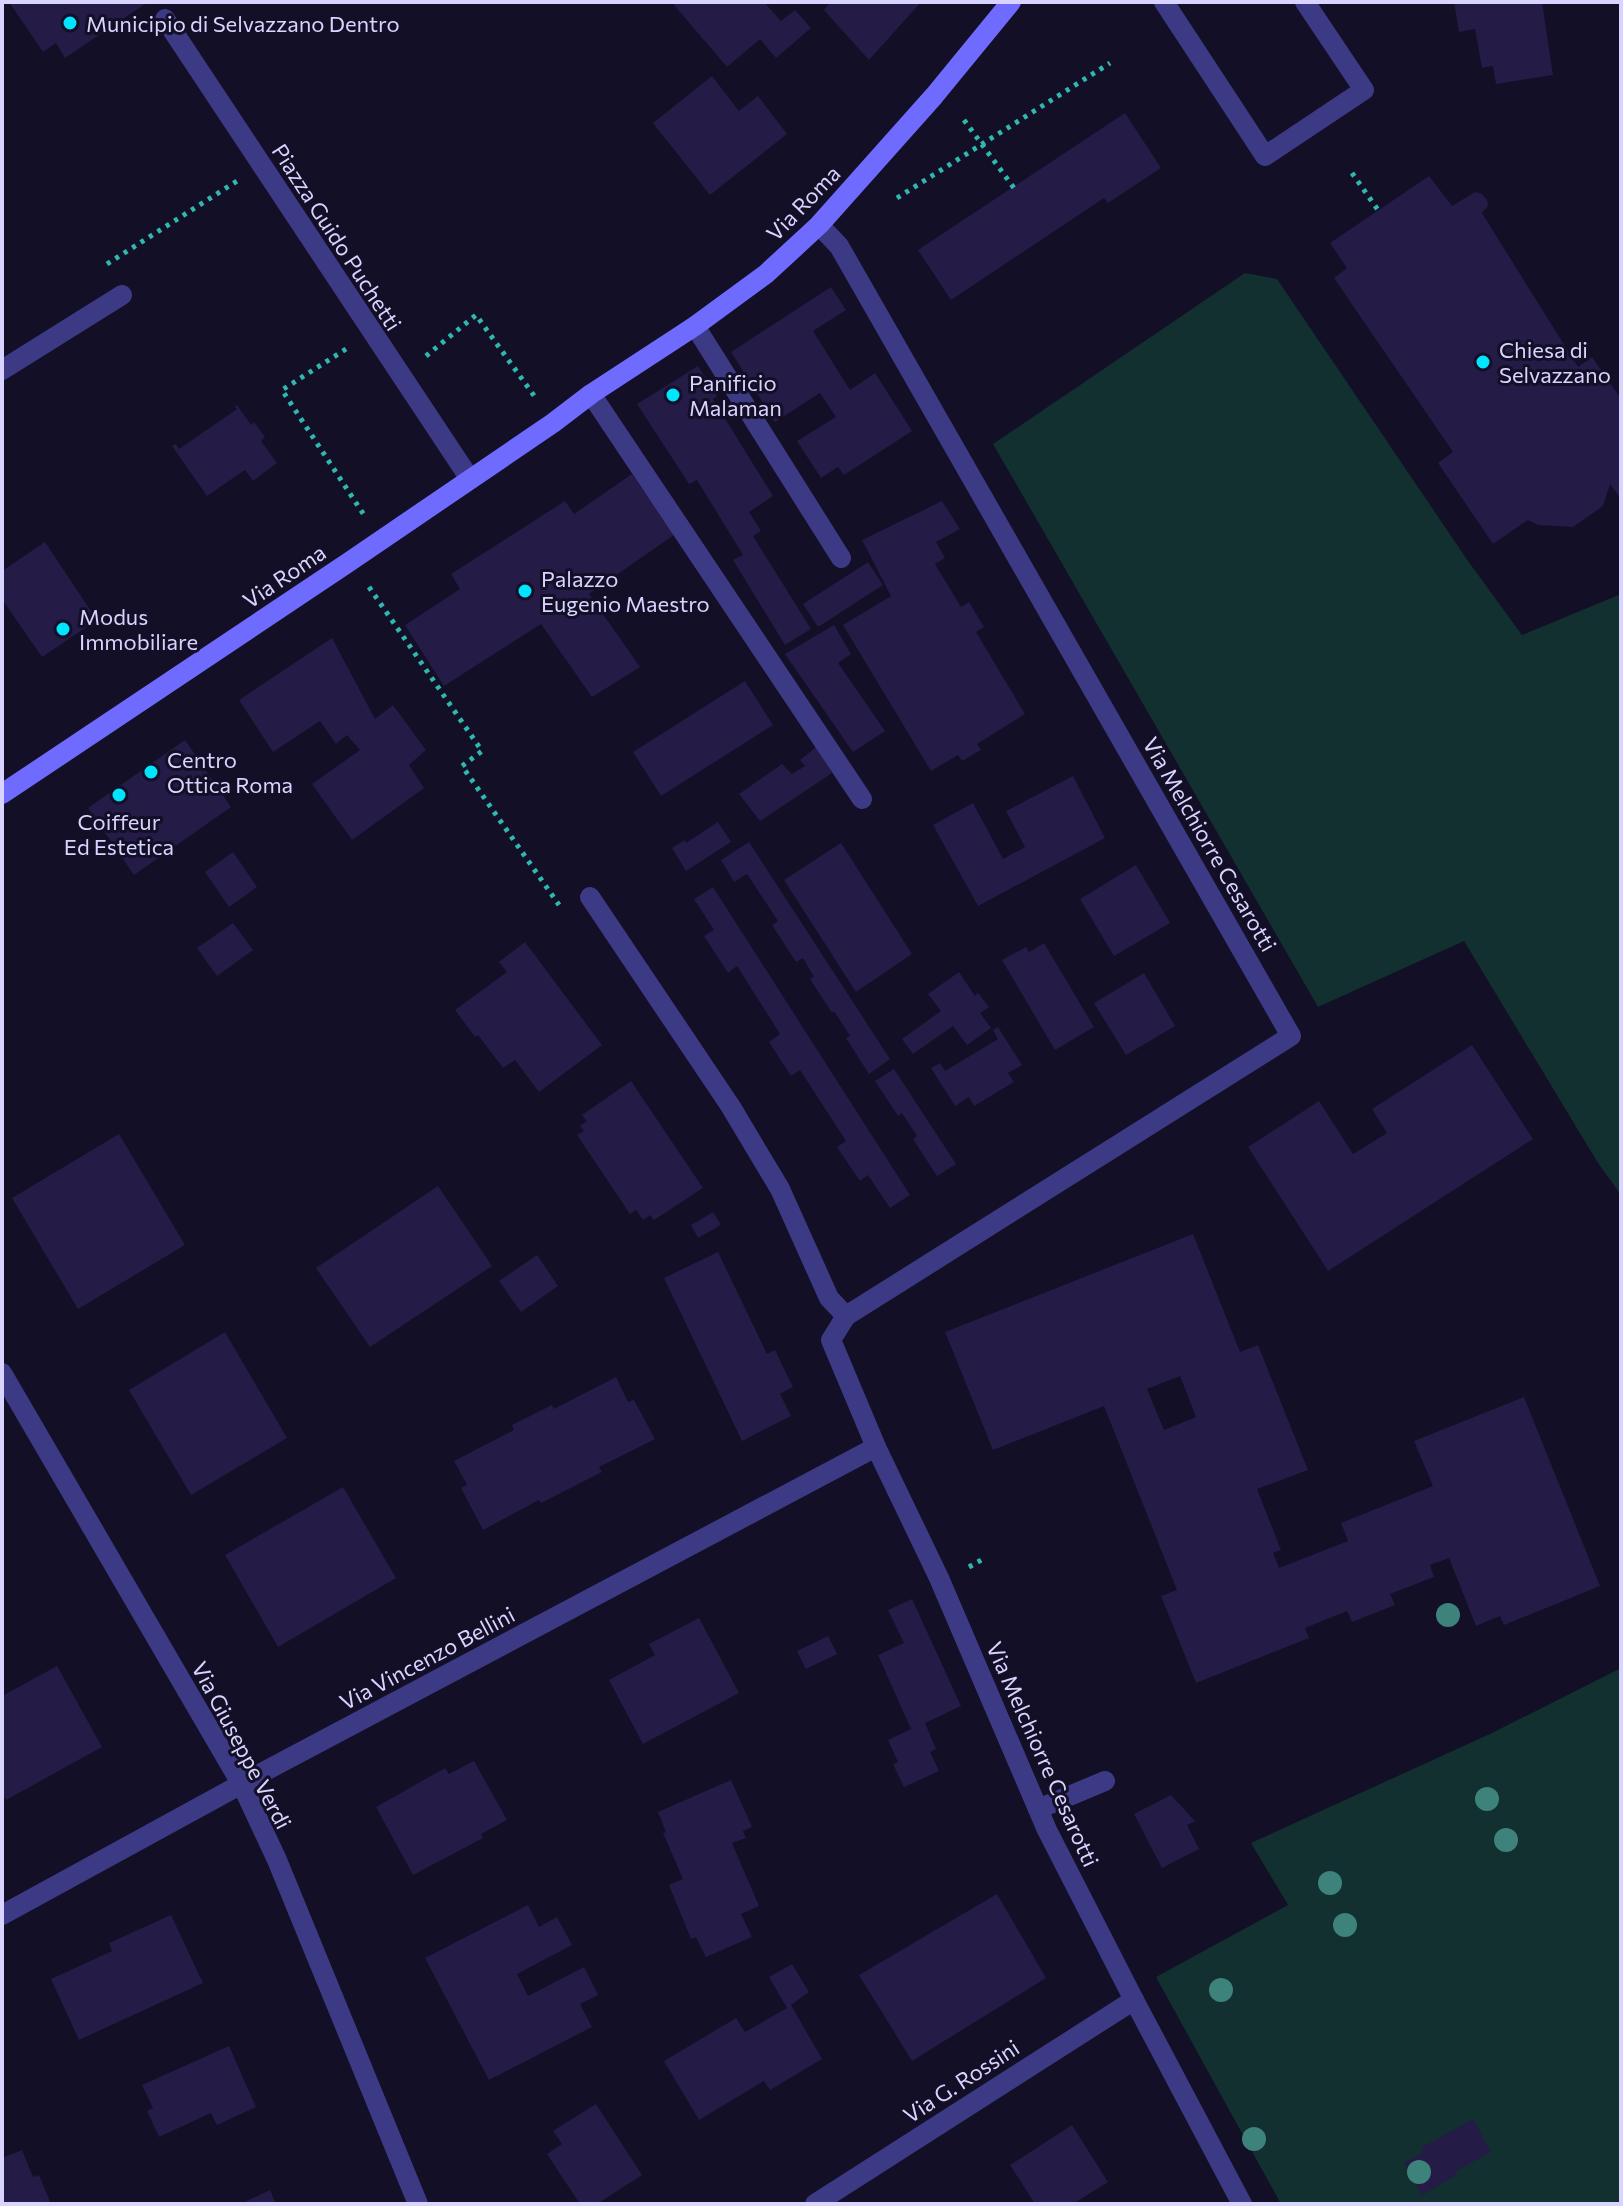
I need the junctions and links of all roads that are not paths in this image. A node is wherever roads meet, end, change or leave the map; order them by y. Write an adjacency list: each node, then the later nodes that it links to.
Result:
1 (1011, 2): 5 (street, Via Roma)
2 (1164, 2): 3 (street)
3 (1305, 2)
4 (165, 19): 10 (street, Piazza Guido Puchetti)
5 (819, 225): 7 (street, Via Roma); 15 (street, Via Melchiorre Cesarotti)
6 (122, 295): 8 (street)
7 (695, 326): 9 (street, Via Roma); 11 (street)
8 (2, 370)
9 (591, 394): 10 (street, Via Roma); 13 (street)
10 (470, 479): 12 (street, Via Roma)
11 (841, 558)
12 (2, 794)
13 (862, 799)
14 (590, 897): 15 (street)
15 (846, 1316): 17 (street, Via Melchiorre Cesarotti)
16 (2, 1373): 19 (street, Via Giuseppe Verdi)
17 (876, 1447): 19 (street, Via Vincenzo Bellini); 20 (street, Via Melchiorre Cesarotti)
18 (1105, 1781): 20 (street)
19 (242, 1785): 21 (street, Via Vincenzo Bellini); 23 (street, Via Giuseppe Verdi)
20 (1038, 1809): 22 (street, Via Melchiorre Cesarotti)
21 (2, 1915)
22 (1134, 2000): 24 (street, Via G. Rossini); 25 (street, Via Melchiorre Cesarotti)
23 (418, 2204)
24 (815, 2204)
25 (1242, 2204)

